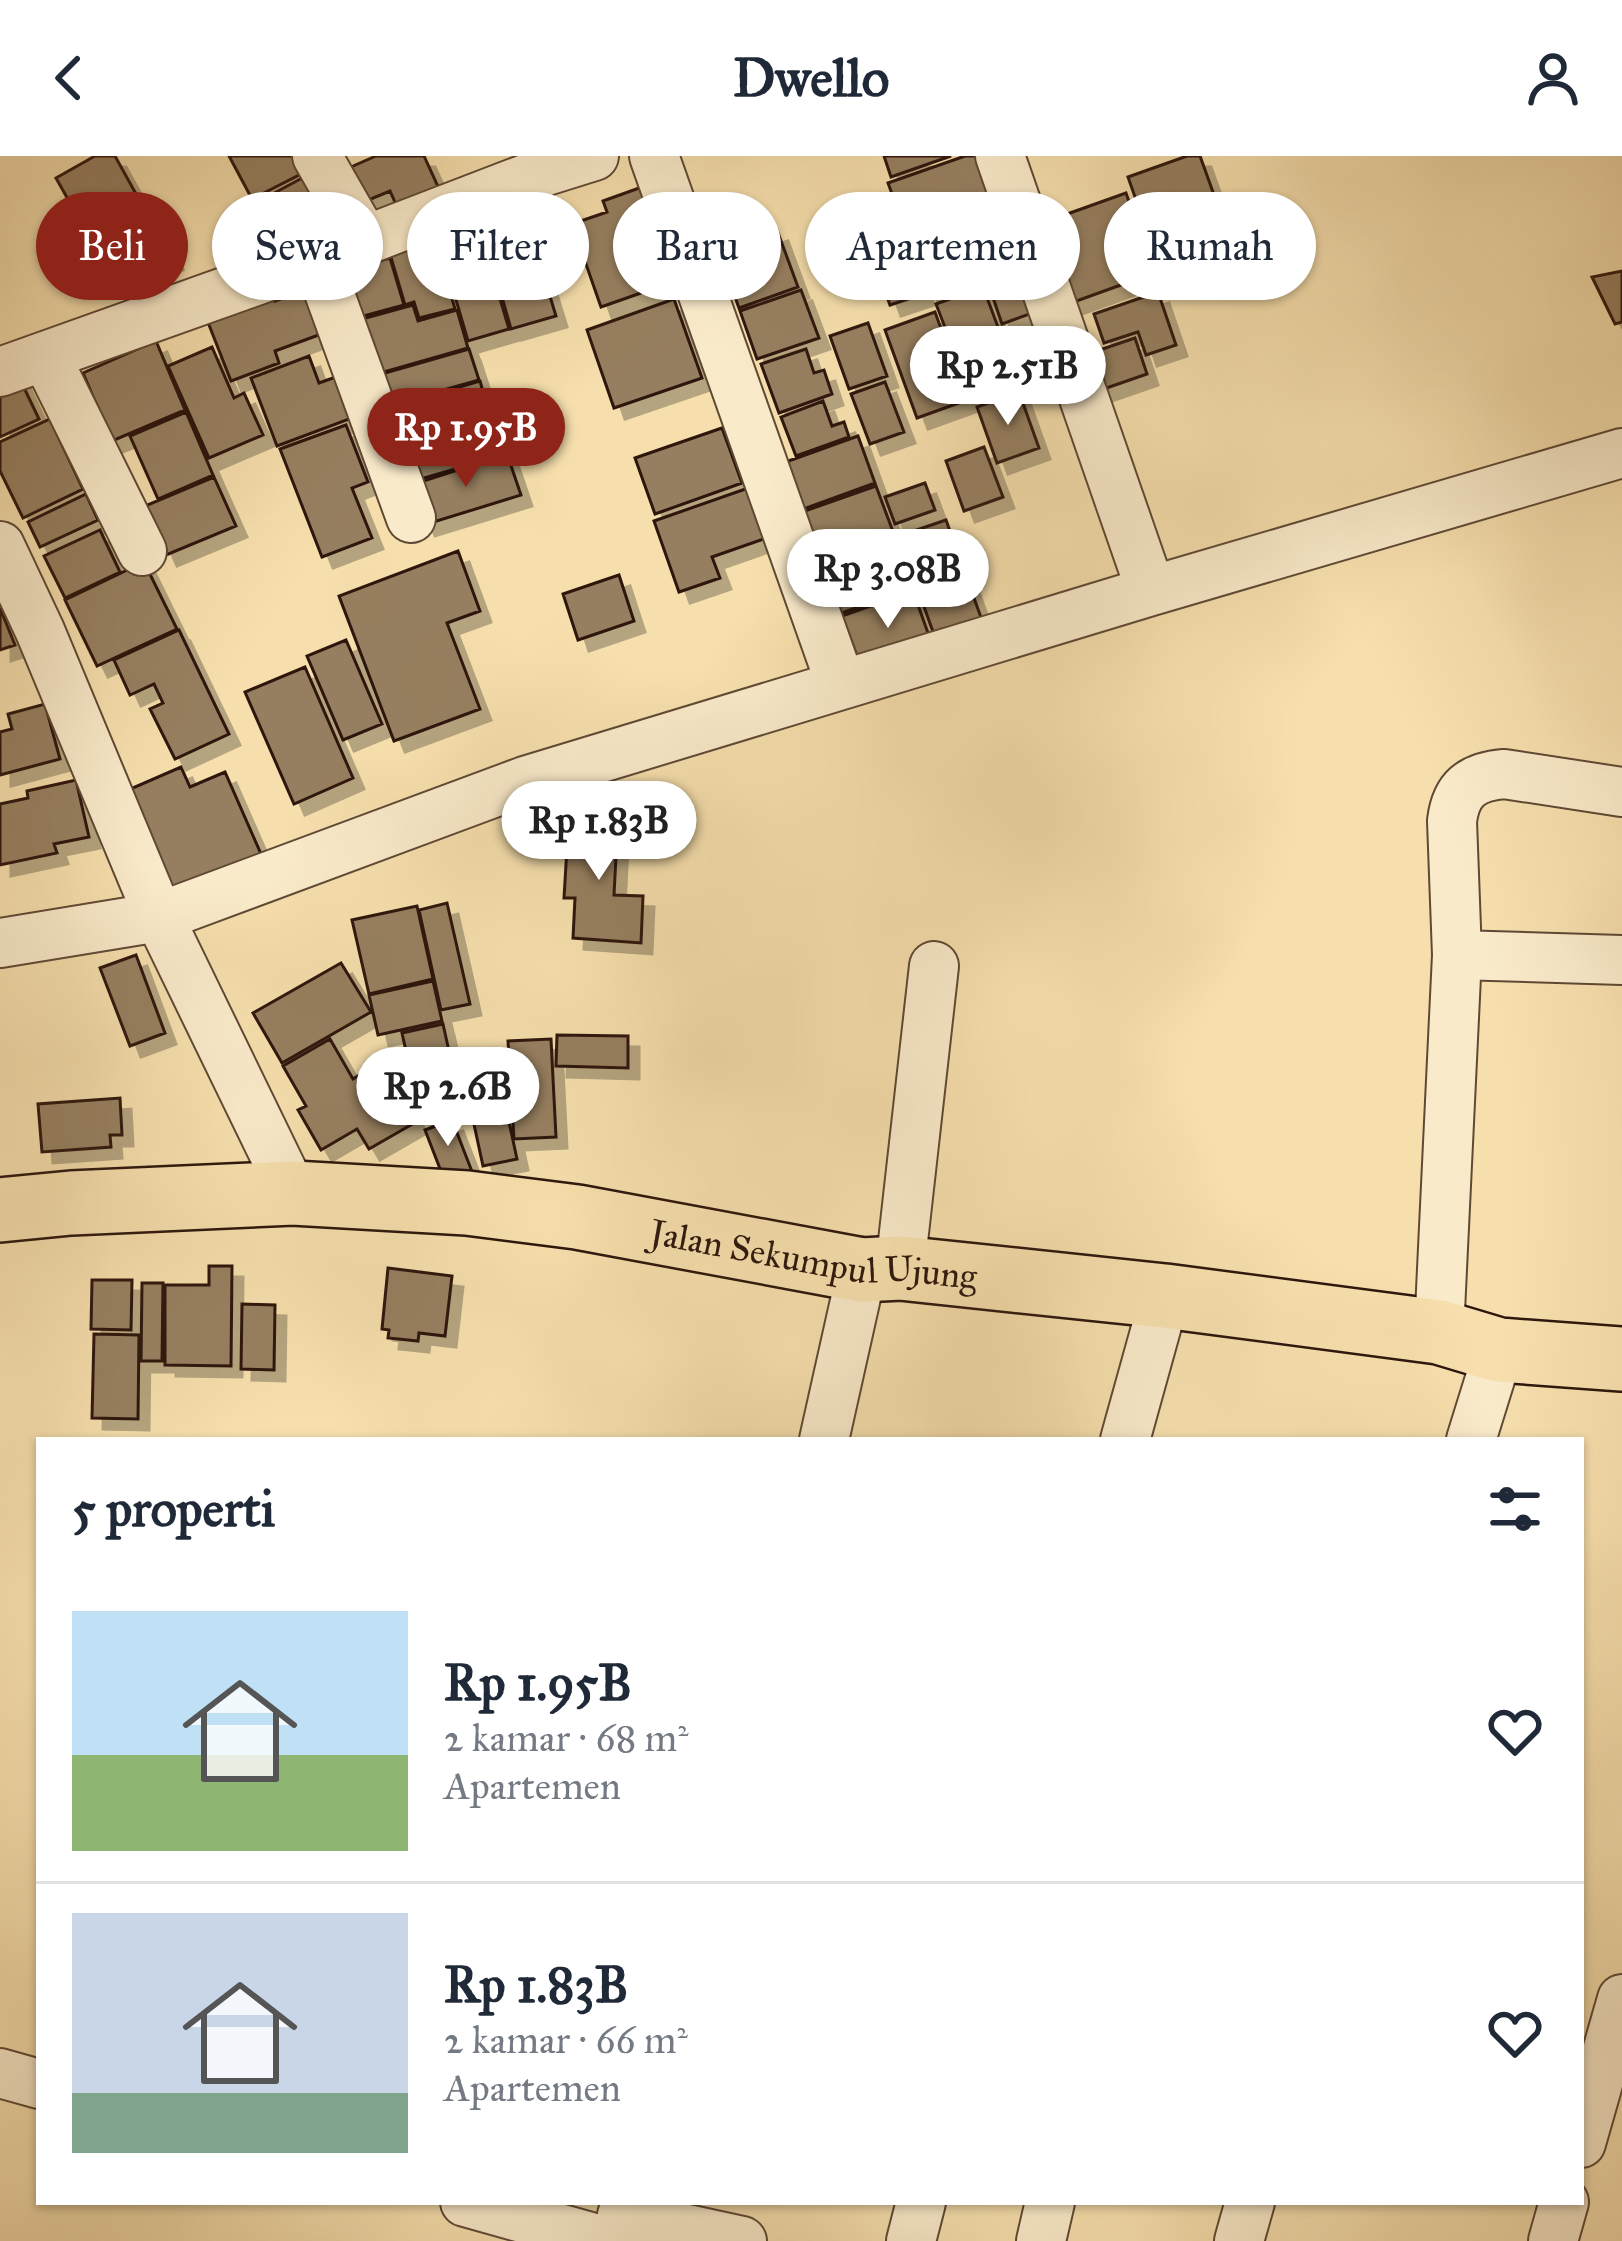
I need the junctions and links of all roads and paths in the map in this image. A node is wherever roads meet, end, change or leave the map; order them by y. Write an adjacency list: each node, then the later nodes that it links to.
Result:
1 (317, 156): 5 (street)
2 (593, 156): 6 (street)
3 (654, 156): 16 (street)
4 (1000, 156): 15 (street)
5 (338, 192)
6 (383, 233)
7 (212, 297): 9 (street)
8 (332, 300): 12 (street)
9 (46, 357): 10 (street); 14 (street)
10 (0, 372)
11 (1622, 453): 15 (street)
12 (411, 518)
13 (0, 546): 18 (street)
14 (142, 551)
15 (1151, 591): 16 (street)
16 (841, 686): 18 (street)
17 (1622, 792): 20 (street)
18 (159, 917): 19 (street); 23 (street)
19 (0, 943)
20 (1457, 955): 21 (street); 27 (street)
21 (1622, 960)
22 (934, 966): 25 (street)
23 (293, 1192): 24 (main road, Jalan Sekumpul Ujung); 25 (main road, Jalan Sekumpul Ujung)
24 (0, 1210)
25 (881, 1269): 26 (main road, Jalan Sekumpul Ujung); 30 (street)
26 (1165, 1296): 27 (main road, Jalan Sekumpul Ujung); 31 (street)
27 (1439, 1332): 28 (main road, Jalan Sekumpul Ujung)
28 (1499, 1350): 29 (main road, Jalan Sekumpul Ujung); 32 (street)
29 (1622, 1359)
30 (825, 1437)
31 (1126, 1437)
32 (1472, 1437)
33 (1622, 1999): 36 (street)
34 (0, 2073): 35 (street)
35 (36, 2083)
36 (1584, 2132)
37 (484, 2205): 42 (street)
38 (920, 2205): 44 (street)
39 (1049, 2205): 45 (street)
40 (1249, 2205): 46 (street)
41 (1563, 2205): 47 (street)
42 (616, 2225): 43 (street)
43 (742, 2241)
44 (911, 2241)
45 (1041, 2241)
46 (1239, 2241)
47 (1553, 2241)

